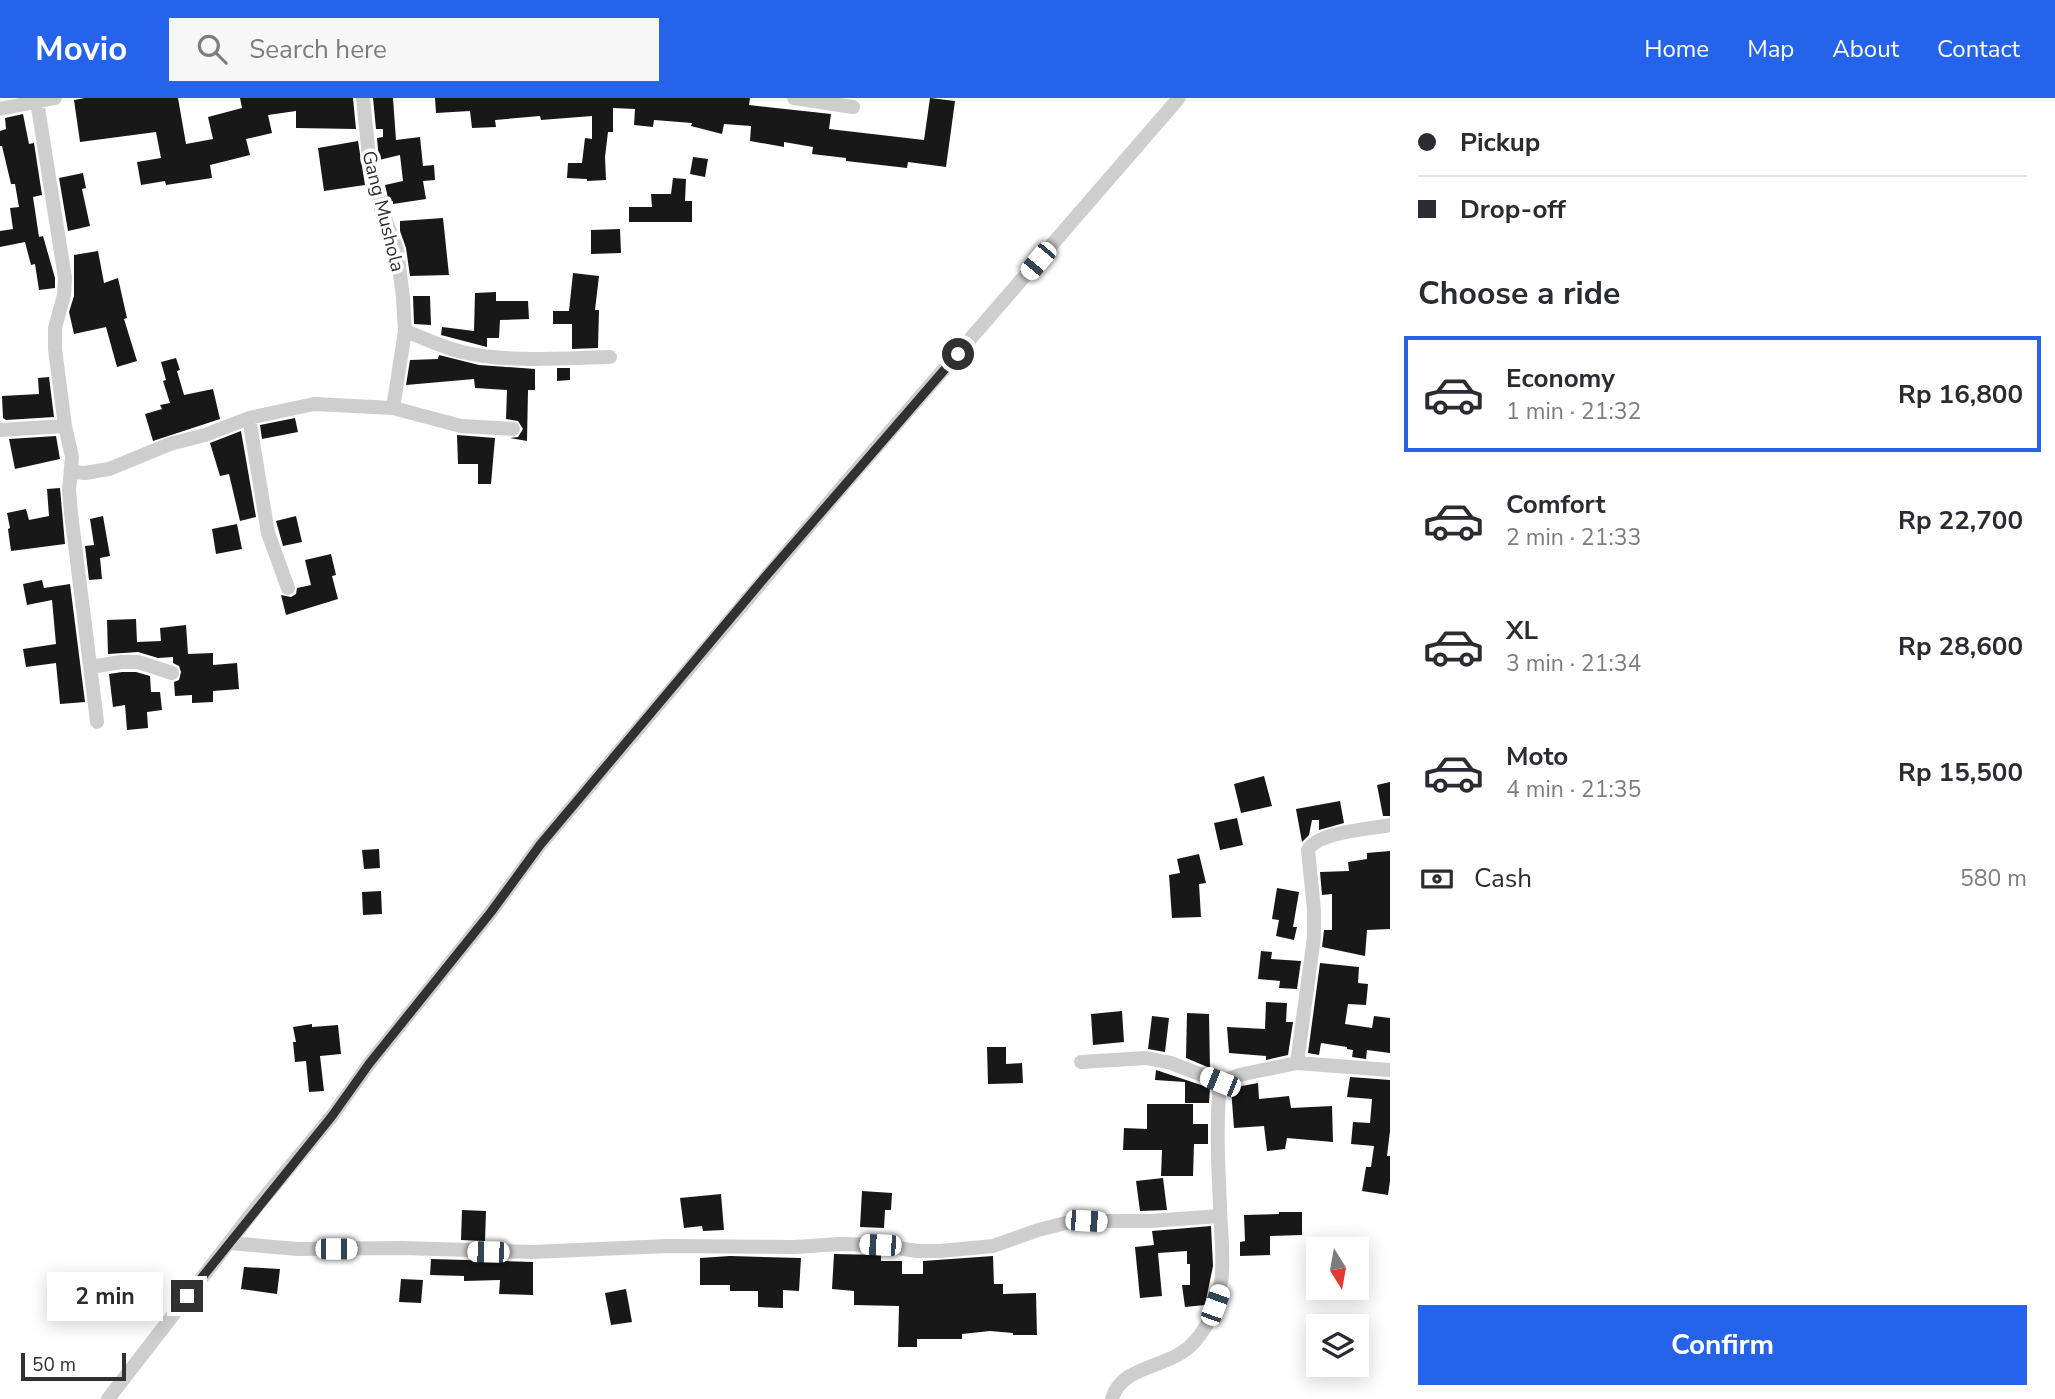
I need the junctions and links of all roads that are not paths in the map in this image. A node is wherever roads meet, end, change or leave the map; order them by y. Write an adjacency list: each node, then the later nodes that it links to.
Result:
1 (55, 98): 5 (street)
2 (363, 98): 8 (street, Gang Mushola)
3 (794, 98): 6 (street)
4 (1180, 98): 26 (street)
5 (37, 101): 7 (street); 12 (street)
6 (853, 107)
7 (0, 109)
8 (405, 331): 9 (street); 10 (street, Gang Mushola)
9 (610, 357)
10 (393, 408): 11 (street); 13 (street)
11 (249, 418): 15 (street); 16 (street)
12 (65, 426): 14 (street); 15 (street)
13 (513, 429)
14 (0, 430)
15 (72, 472): 17 (street)
16 (288, 587)
17 (91, 667): 18 (street); 19 (street)
18 (172, 673)
19 (97, 722)
20 (1390, 825): 22 (street)
21 (1081, 1062): 24 (street)
22 (1297, 1063): 23 (street); 24 (street)
23 (1390, 1070)
24 (1220, 1082): 25 (street)
25 (1220, 1216): 26 (street); 28 (street)
26 (229, 1243): 27 (street)
27 (108, 1399)
28 (1112, 1399)

